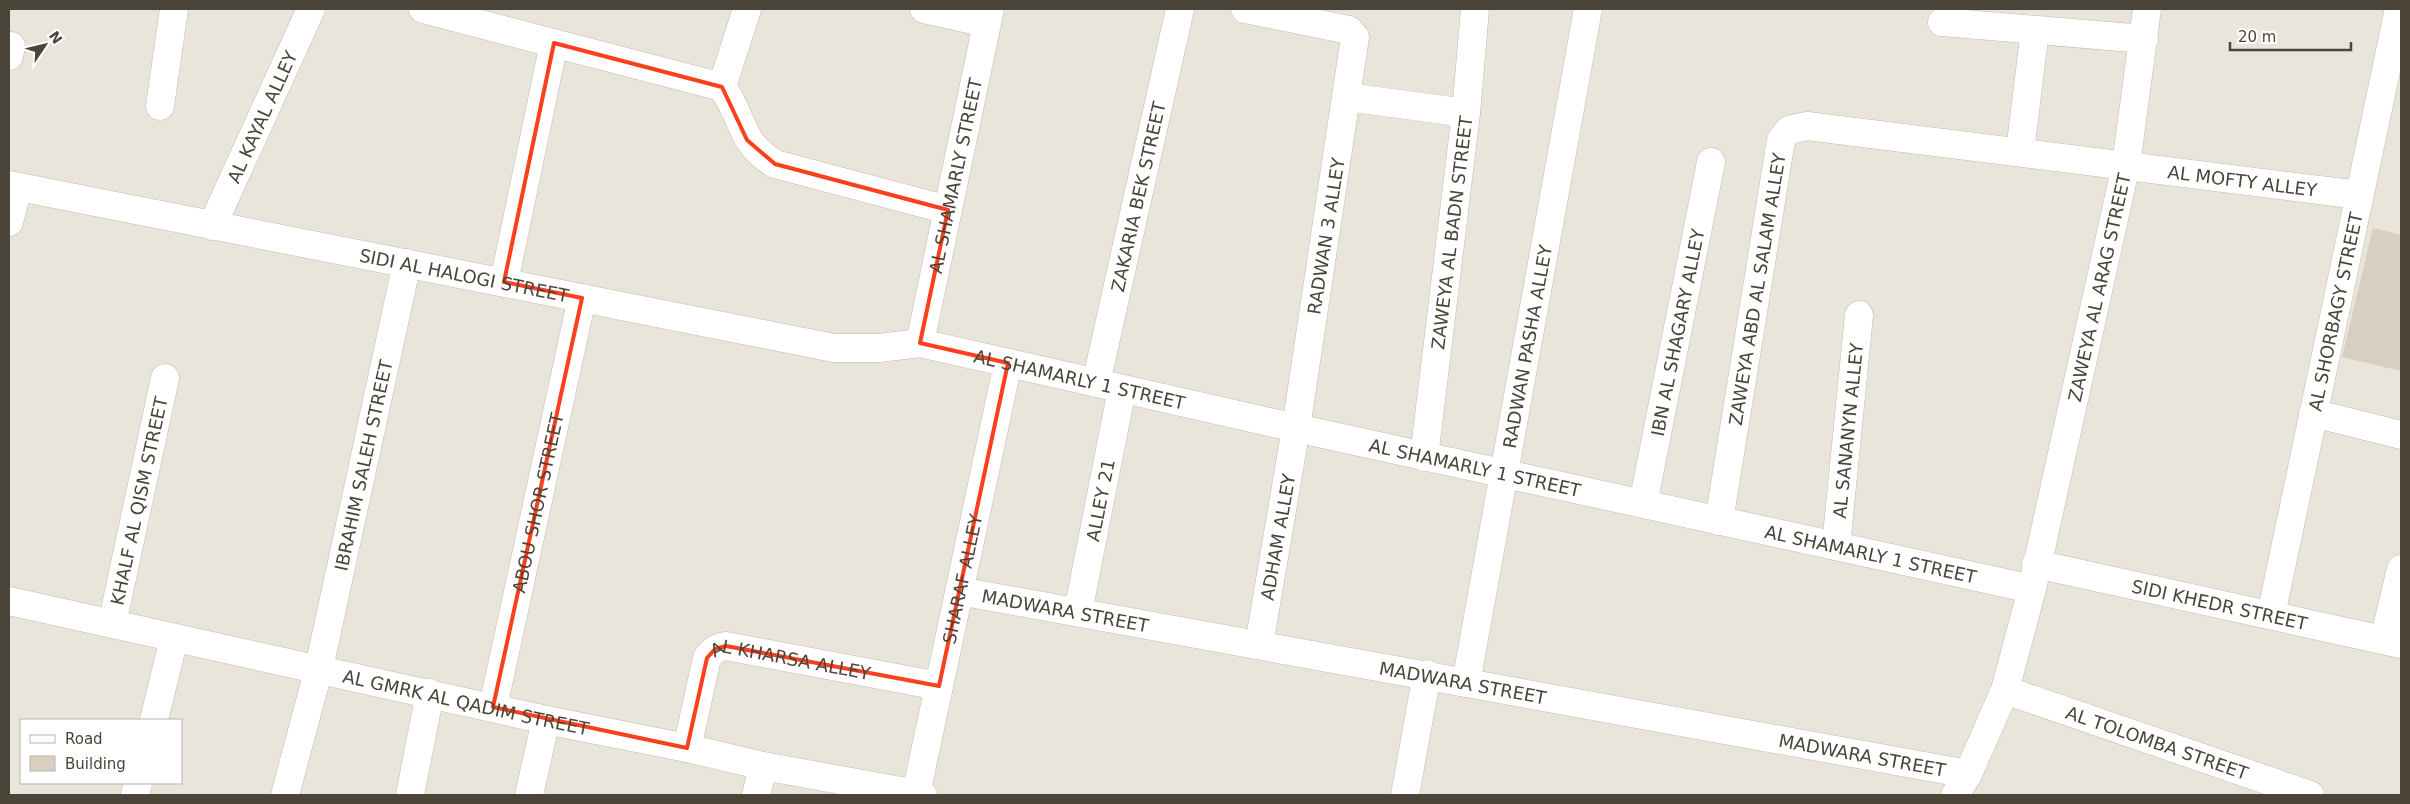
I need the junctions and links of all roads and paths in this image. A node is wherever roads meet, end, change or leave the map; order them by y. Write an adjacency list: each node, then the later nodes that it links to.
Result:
1 (174, 9): 19 (street)
2 (311, 9): 28 (street, AL KAYAL ALLEY)
3 (423, 9): 16 (street)
4 (748, 9): 17 (street)
5 (924, 9): 12 (street)
6 (1180, 9): 36 (street, ZAKARIA BEK STREET)
7 (1245, 9): 18 (street, RADWAN 3 ALLEY)
8 (1475, 9): 20 (street, ZAWEYA AL BADN STREET)
9 (1588, 9): 42 (street, RADWAN PASHA ALLEY)
10 (2147, 9): 15 (street, ZAWEYA AL ARAG STREET)
11 (2399, 9): 25 (street, AL SHORBAGY STREET)
12 (989, 16): 26 (street, AL SHAMARLY STREET)
13 (1942, 22): 14 (street)
14 (2022, 22): 15 (street); 21 (street)
15 (2144, 40): 23 (street, ZAWEYA AL ARAG STREET)
16 (554, 43): 17 (street); 30 (street)
17 (722, 87): 26 (street)
18 (1347, 97): 20 (street); 39 (street, RADWAN 3 ALLEY)
19 (160, 106)
20 (1466, 113): 41 (street, ZAWEYA AL BADN STREET)
21 (2020, 151): 23 (street, ZAWEYA ABD AL SALAM ALLEY); 44 (street, ZAWEYA ABD AL SALAM ALLEY)
22 (1711, 162): 43 (street, IBN AL SHAGARY ALLEY)
23 (2126, 165): 25 (street, AL MOFTY ALLEY); 47 (street, ZAWEYA AL ARAG STREET)
24 (13, 186): 27 (street); 28 (street, SIDI AL HALOGI STREET)
25 (2359, 195): 38 (street, AL SHORBAGY STREET)
26 (948, 210): 33 (street, AL SHAMARLY STREET)
27 (9, 222)
28 (212, 226): 29 (street, SIDI AL HALOGI STREET)
29 (407, 263): 30 (street, SIDI AL HALOGI STREET); 56 (street, IBRAHIM SALEH STREET)
30 (504, 282): 31 (street, SIDI AL HALOGI STREET)
31 (582, 298): 33 (street, SIDI AL HALOGI STREET); 62 (street, ABOU SHOR STREET)
32 (1859, 315): 45 (street, AL SANANYN ALLEY)
33 (920, 343): 34 (street, AL SHAMARLY 1 STREET)
34 (1008, 363): 36 (street, AL SHAMARLY 1 STREET); 48 (street, SHARAF ALLEY)
35 (165, 378): 52 (street, KHALF AL QISM STREET)
36 (1096, 383): 37 (street, AL SHAMARLY 1 STREET)
37 (1122, 389): 39 (street, AL SHAMARLY 1 STREET); 50 (street, ALLEY 21)
38 (2313, 413): 40 (street); 51 (street, AL SHORBAGY STREET)
39 (1296, 428): 41 (street, AL SHAMARLY 1 STREET); 55 (street, ADHAM ALLEY)
40 (2401, 436)
41 (1424, 456): 42 (street, AL SHAMARLY 1 STREET)
42 (1504, 473): 43 (street, AL SHAMARLY 1 STREET); 58 (street, RADWAN PASHA ALLEY)
43 (1643, 504): 44 (street, AL SHAMARLY 1 STREET)
44 (1719, 521): 45 (street, AL SHAMARLY 1 STREET)
45 (1836, 546): 47 (street, AL SHAMARLY 1 STREET)
46 (2401, 569): 54 (street)
47 (2034, 577): 51 (street, SIDI KHEDR STREET); 60 (street, ZAWEYA AL ARAG STREET)
48 (959, 591): 50 (street, MADWARA STREET); 59 (street, SHARAF ALLEY)
49 (9, 601): 52 (street, AL GMRK AL QADIM STREET)
50 (1078, 612): 55 (street, MADWARA STREET)
51 (2271, 615): 54 (street, SIDI KHEDR STREET)
52 (112, 624): 53 (street, AL GMRK AL QADIM STREET)
53 (174, 638): 56 (street, AL GMRK AL QADIM STREET); 63 (street)
54 (2392, 642)
55 (1259, 645): 57 (street, MADWARA STREET)
56 (319, 668): 61 (street, AL GMRK AL QADIM STREET); 68 (street, IBRAHIM SALEH STREET)
57 (1427, 674): 58 (street, MADWARA STREET); 73 (street)
58 (1466, 683): 67 (street, MADWARA STREET)
59 (939, 686): 65 (street, AL KHARSA ALLEY); 72 (street, SHARAF ALLEY)
60 (2006, 690): 67 (street, ZAWEYA AL ARAG STREET); 74 (street, AL TOLOMBA STREET)
61 (430, 693): 62 (street, AL GMRK AL QADIM STREET); 69 (street)
62 (493, 707): 64 (street, AL GMRK AL QADIM STREET)
63 (154, 719)
64 (546, 720): 65 (street, AL GMRK AL QADIM STREET); 70 (street)
65 (687, 748): 66 (street, AL GMRK AL QADIM STREET)
66 (763, 766): 71 (street); 72 (street, AL GMRK AL QADIM STREET)
67 (1961, 785)
68 (285, 795)
69 (410, 795)
70 (529, 795)
71 (756, 795)
72 (920, 795)
73 (1405, 795)
74 (2310, 795)

